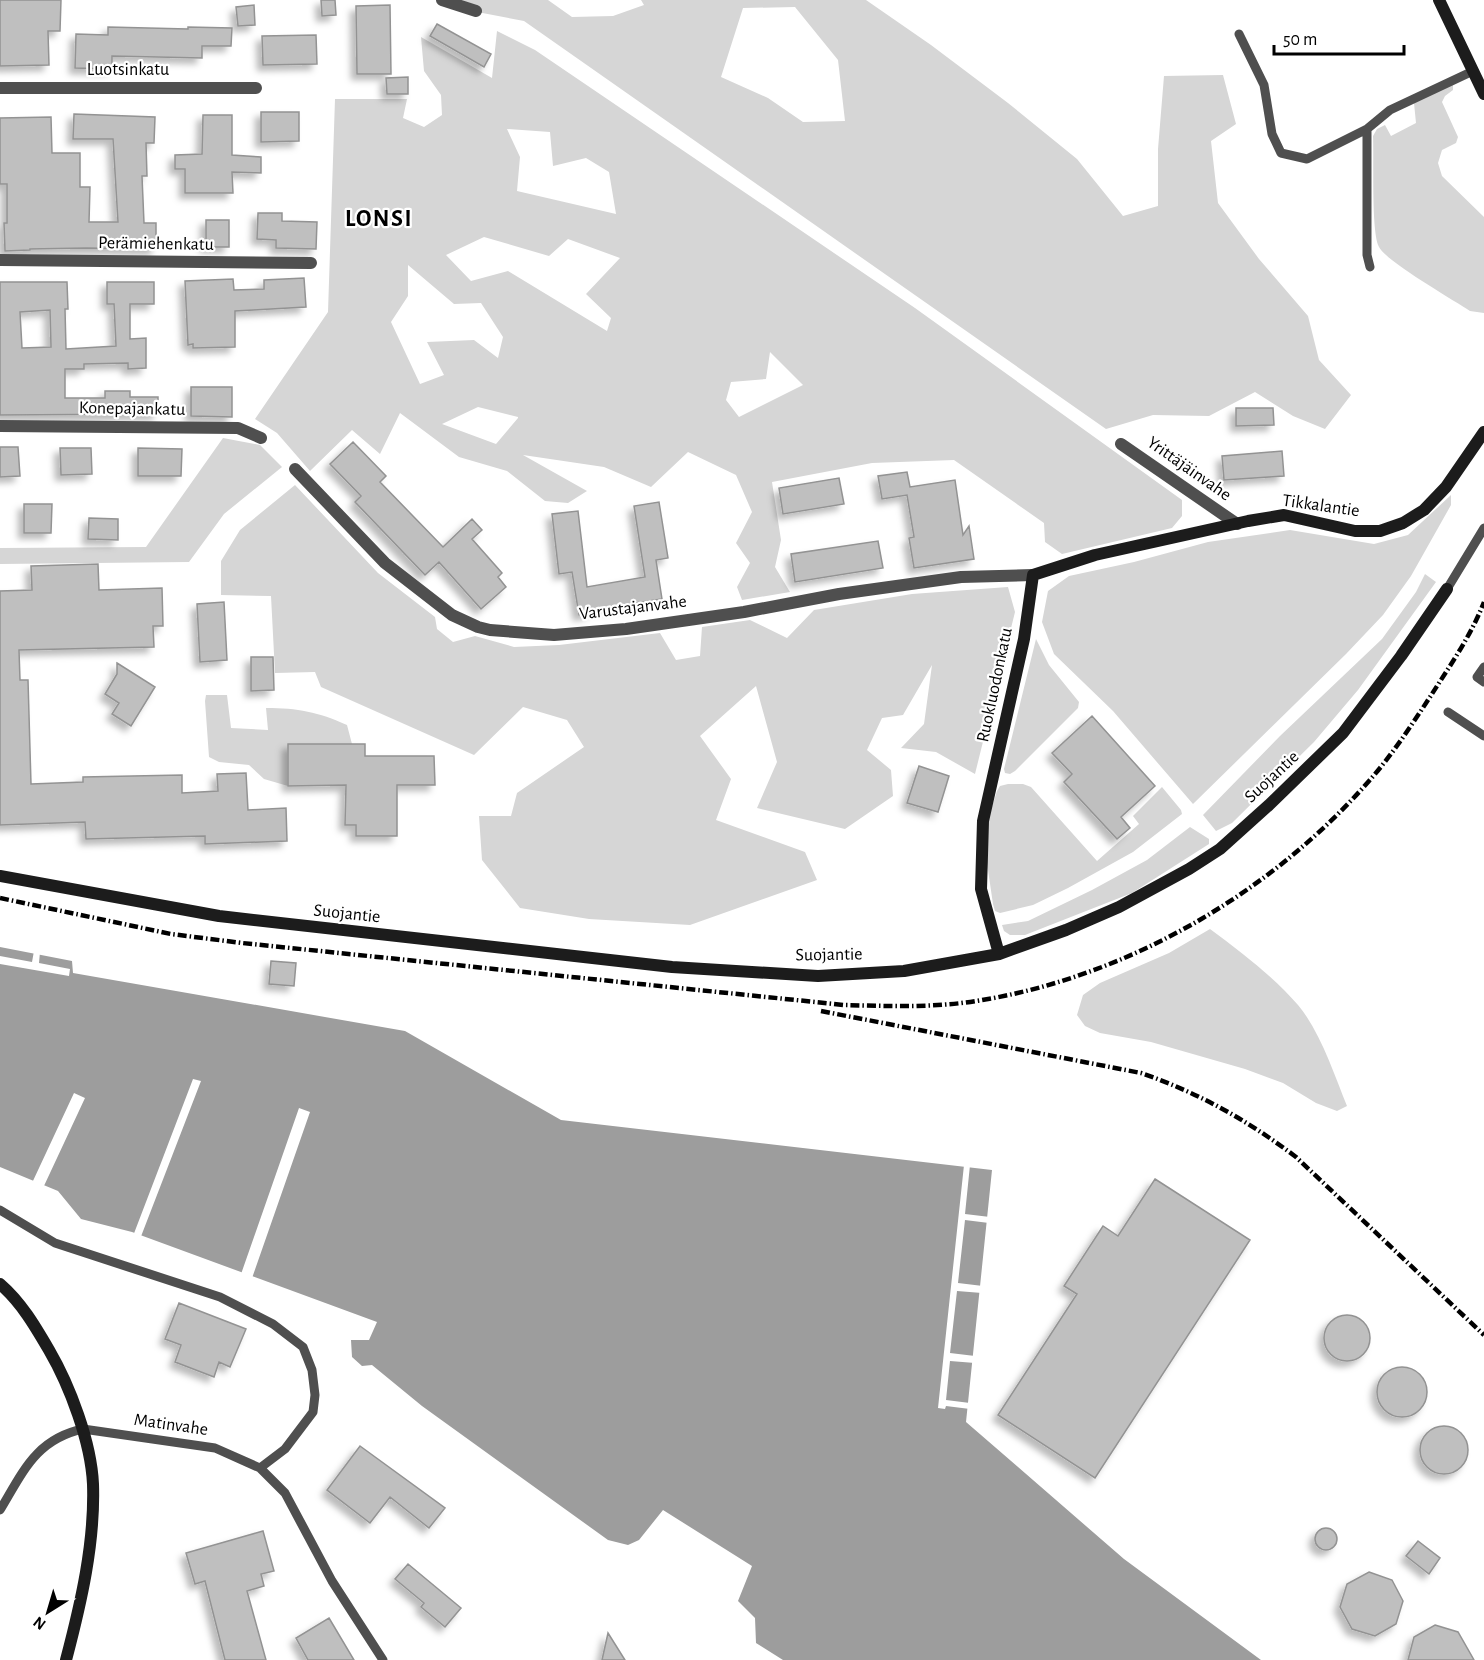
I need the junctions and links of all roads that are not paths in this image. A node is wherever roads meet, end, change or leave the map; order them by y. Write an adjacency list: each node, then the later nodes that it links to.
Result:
1 (442, 0): 3 (street)
2 (1439, 0): 5 (street)
3 (476, 11)
4 (1239, 34): 9 (lane)
5 (1473, 71): 8 (street); 9 (lane)
6 (0, 88): 7 (street, Luotsinkatu)
7 (256, 88)
8 (1484, 94)
9 (1367, 129): 12 (lane)
10 (0, 260): 11 (street, Perämiehenkatu)
11 (311, 263)
12 (1370, 267)
13 (0, 426): 15 (street, Konepajankatu)
14 (1484, 432): 18 (street, Tikkalantie)
15 (261, 438)
16 (1121, 444): 18 (street, Yrittäjäinvahe)
17 (295, 469): 20 (street, Varustajanvahe)
18 (1237, 524): 20 (street, Tikkalantie)
19 (1484, 528): 21 (lane, Suojantie)
20 (1033, 575): 27 (street, Ruokluodonkatu)
21 (1447, 589): 27 (street, Suojantie)
22 (1484, 667): 23 (lane)
23 (1480, 679)
24 (1448, 712): 25 (lane)
25 (1484, 736)
26 (0, 876): 27 (street, Suojantie)
27 (999, 954)
28 (0, 1210): 31 (lane)
29 (0, 1284): 30 (street)
30 (83, 1429): 31 (lane, Matinvahe); 32 (lane); 33 (street)
31 (260, 1468): 34 (lane, Matinvahe)
32 (0, 1510)
33 (66, 1660)
34 (383, 1660)

